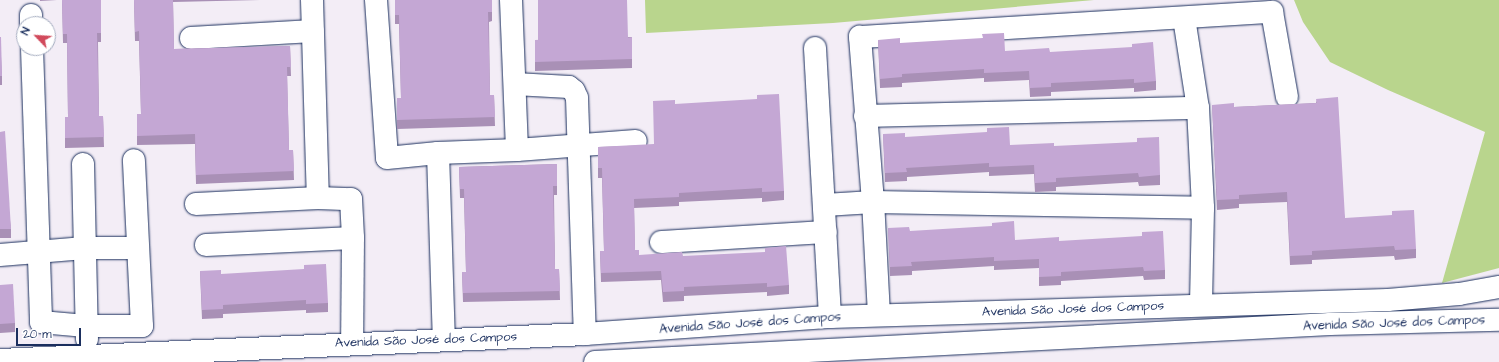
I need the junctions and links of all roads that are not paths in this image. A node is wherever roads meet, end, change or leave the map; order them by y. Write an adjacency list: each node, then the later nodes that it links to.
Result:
1 (312, 0): 5 (street)
2 (376, 0): 16 (street)
3 (511, 0): 9 (street)
4 (1184, 18): 10 (street); 11 (street); 12 (street)
5 (313, 31): 6 (street); 19 (street)
6 (191, 38)
7 (815, 48): 22 (street)
8 (32, 56): 30 (street)
9 (515, 84): 14 (street); 15 (street)
10 (1287, 97)
11 (1198, 108): 12 (street); 23 (street)
12 (865, 116): 20 (street)
13 (636, 141): 14 (street)
14 (579, 144): 15 (street); 38 (street)
15 (517, 150): 16 (street)
16 (438, 153): 39 (street)
17 (134, 160): 29 (street)
18 (83, 164): 28 (street)
19 (318, 198): 21 (street); 25 (street)
20 (874, 202): 22 (street); 23 (street); 34 (street)
21 (196, 204)
22 (825, 205): 24 (street)
23 (1203, 208): 33 (street)
24 (826, 232): 26 (street); 35 (street)
25 (353, 238): 27 (street); 40 (street)
26 (661, 242)
27 (206, 245)
28 (85, 248): 29 (street); 30 (street); 37 (street)
29 (138, 248): 37 (street)
30 (38, 253): 31 (street); 37 (street)
31 (0, 255)
32 (1499, 287): 33 (street, Avenida São José dos Campos)
33 (1201, 305): 34 (street, Avenida São José dos Campos)
34 (879, 315): 35 (street, Avenida São José dos Campos)
35 (830, 317): 38 (street, Avenida São José dos Campos)
36 (1499, 320): 43 (street, Avenida São José dos Campos)
37 (86, 326): 41 (street)
38 (585, 334): 39 (street, Avenida São José dos Campos)
39 (444, 340): 40 (street, Avenida São José dos Campos)
40 (352, 343): 41 (street, Avenida São José dos Campos)
41 (89, 355): 42 (street, Avenida São José dos Campos)
42 (0, 360)
43 (595, 362)

